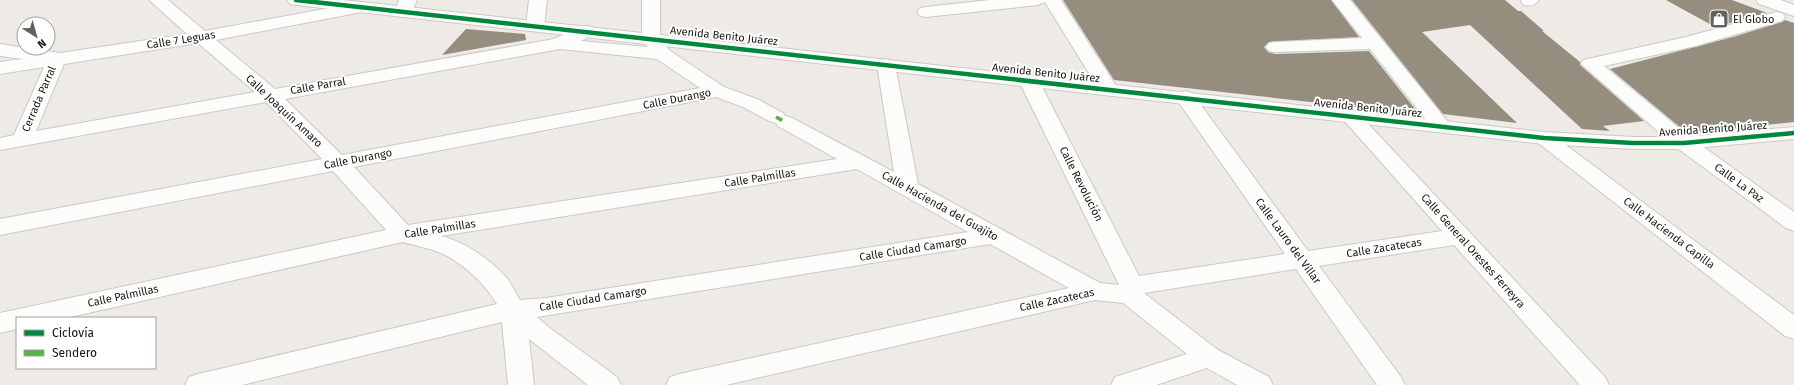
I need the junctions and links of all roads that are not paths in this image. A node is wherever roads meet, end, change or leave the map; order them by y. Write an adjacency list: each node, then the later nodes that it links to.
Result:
1 (158, 0): 18 (street, Calle Joaquín Amaro)
2 (296, 0): 12 (street, Avenida Benito Juárez)
3 (538, 0): 16 (street)
4 (650, 0): 19 (street)
5 (1038, 0): 14 (street)
6 (1052, 0): 29 (street)
7 (1341, 0): 20 (street)
8 (1765, 0): 13 (street)
9 (1783, 0): 10 (street)
10 (1794, 3)
11 (406, 6): 12 (street, Avenida Benito Juárez); 16 (street, Avenida Benito Juárez)
12 (362, 7): 18 (street, Calle 7 Leguas)
13 (1794, 11)
14 (926, 12)
15 (1776, 17): 38 (street, Calle La Paz)
16 (535, 26): 17 (street, Avenida Benito Juárez)
17 (586, 31): 19 (street, Avenida Benito Juárez); 21 (street, Calle Parral)
18 (201, 37): 25 (street, Calle 7 Leguas); 31 (street, Calle Joaquín Amaro)
19 (651, 38): 24 (street, Calle Hacienda del Guajito); 26 (street, Avenida Benito Juárez)
20 (1376, 42): 22 (street); 34 (street)
21 (559, 44): 24 (street); 31 (street, Calle Parral)
22 (1275, 47)
23 (0, 50): 25 (street)
24 (662, 54): 30 (street, Calle Hacienda del Guajito)
25 (57, 58): 27 (street, Calle 7 Leguas); 37 (street, Cerrada Parral)
26 (886, 65): 28 (street, Avenida Benito Juárez); 42 (street)
27 (0, 68)
28 (1029, 81): 29 (street, Avenida Benito Juárez); 50 (street, Calle Revolución)
29 (1108, 89): 32 (street, Avenida Benito Juárez)
30 (717, 91): 40 (street, Calle Hacienda del Guajito); 41 (street, Calle Durango)
31 (270, 95): 37 (street, Calle Parral); 41 (street, Calle Joaquín Amaro)
32 (1185, 97): 33 (street, Avenida Benito Juárez); 48 (street, Calle Lauro del Villar)
33 (1351, 117): 34 (street, Avenida Benito Juárez); 47 (street, Calle General Orestes Ferreyra)
34 (1441, 126): 36 (street, Avenida Benito Juárez)
35 (1793, 133): 38 (street, Avenida Benito Juárez)
36 (1544, 138): 38 (street, Avenida Benito Juárez); 55 (street, Calle Hacienda Capilla)
37 (22, 140): 39 (street, Calle Parral)
38 (1684, 143): 43 (street, Calle La Paz)
39 (0, 144)
40 (860, 162): 42 (street, Calle Hacienda del Guajito); 45 (street, Calle Palmillas)
41 (338, 163): 44 (street, Calle Durango); 45 (street, Calle Joaquín Amaro)
42 (908, 188): 46 (street, Calle Hacienda del Guajito)
43 (1794, 223)
44 (0, 227)
45 (403, 234): 51 (street); 52 (street, Calle Palmillas)
46 (993, 236): 49 (street, Calle Hacienda del Guajito); 51 (street, Calle Ciudad Camargo)
47 (1459, 236): 48 (street, Calle Zacatecas); 64 (street, Calle General Orestes Ferreyra)
48 (1302, 260): 50 (street, Calle Zacatecas); 63 (street, Calle Lauro del Villar)
49 (1095, 291): 50 (street, Calle Zacatecas); 60 (street, Calle Zacatecas)
50 (1130, 291): 56 (street)
51 (513, 310): 57 (street, Calle Ciudad Camargo); 58 (street); 59 (street)
52 (29, 317)
53 (16, 320): 54 (street)
54 (0, 323)
55 (1794, 329)
56 (1209, 357): 61 (street); 62 (street)
57 (198, 385)
58 (521, 385)
59 (608, 385)
60 (678, 385)
61 (1124, 385)
62 (1260, 385)
63 (1392, 385)
64 (1596, 385)

